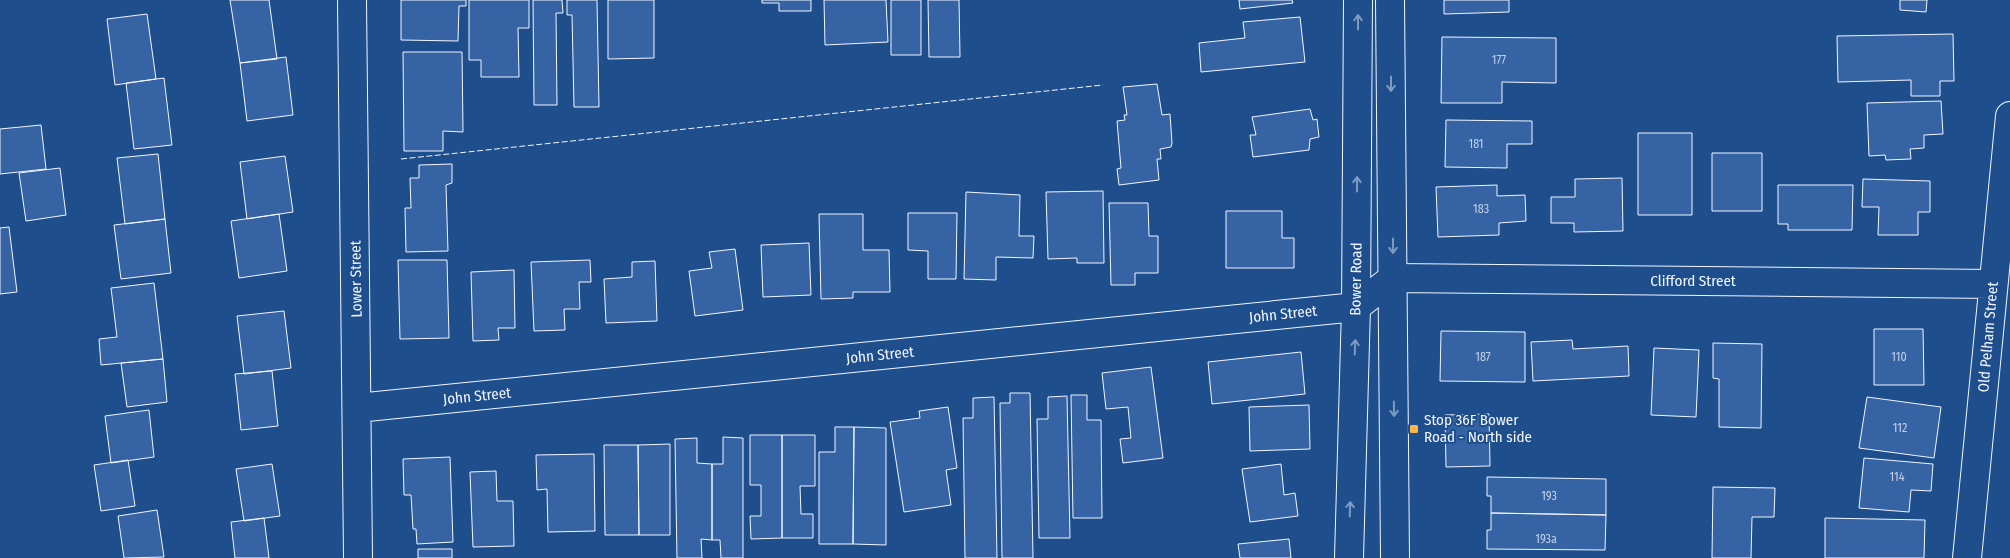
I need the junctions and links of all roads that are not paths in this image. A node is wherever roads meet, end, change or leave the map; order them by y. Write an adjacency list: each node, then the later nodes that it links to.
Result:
1 (352, 0): 8 (street, Lower Street)
2 (1358, 0): 7 (street, Bower Road, one-way to 2)
3 (1390, 0): 5 (street, one-way to 5)
4 (2010, 116): 6 (street, Old Pelham Street)
5 (1393, 278): 6 (street, Clifford Street); 7 (street); 11 (street, one-way to 11)
6 (1993, 284): 12 (street, Old Pelham Street)
7 (1356, 307): 8 (street, John Street); 10 (street, Bower Road, one-way to 7)
8 (357, 408): 9 (street, Lower Street)
9 (358, 558)
10 (1348, 558)
11 (1395, 558)
12 (1968, 558)

